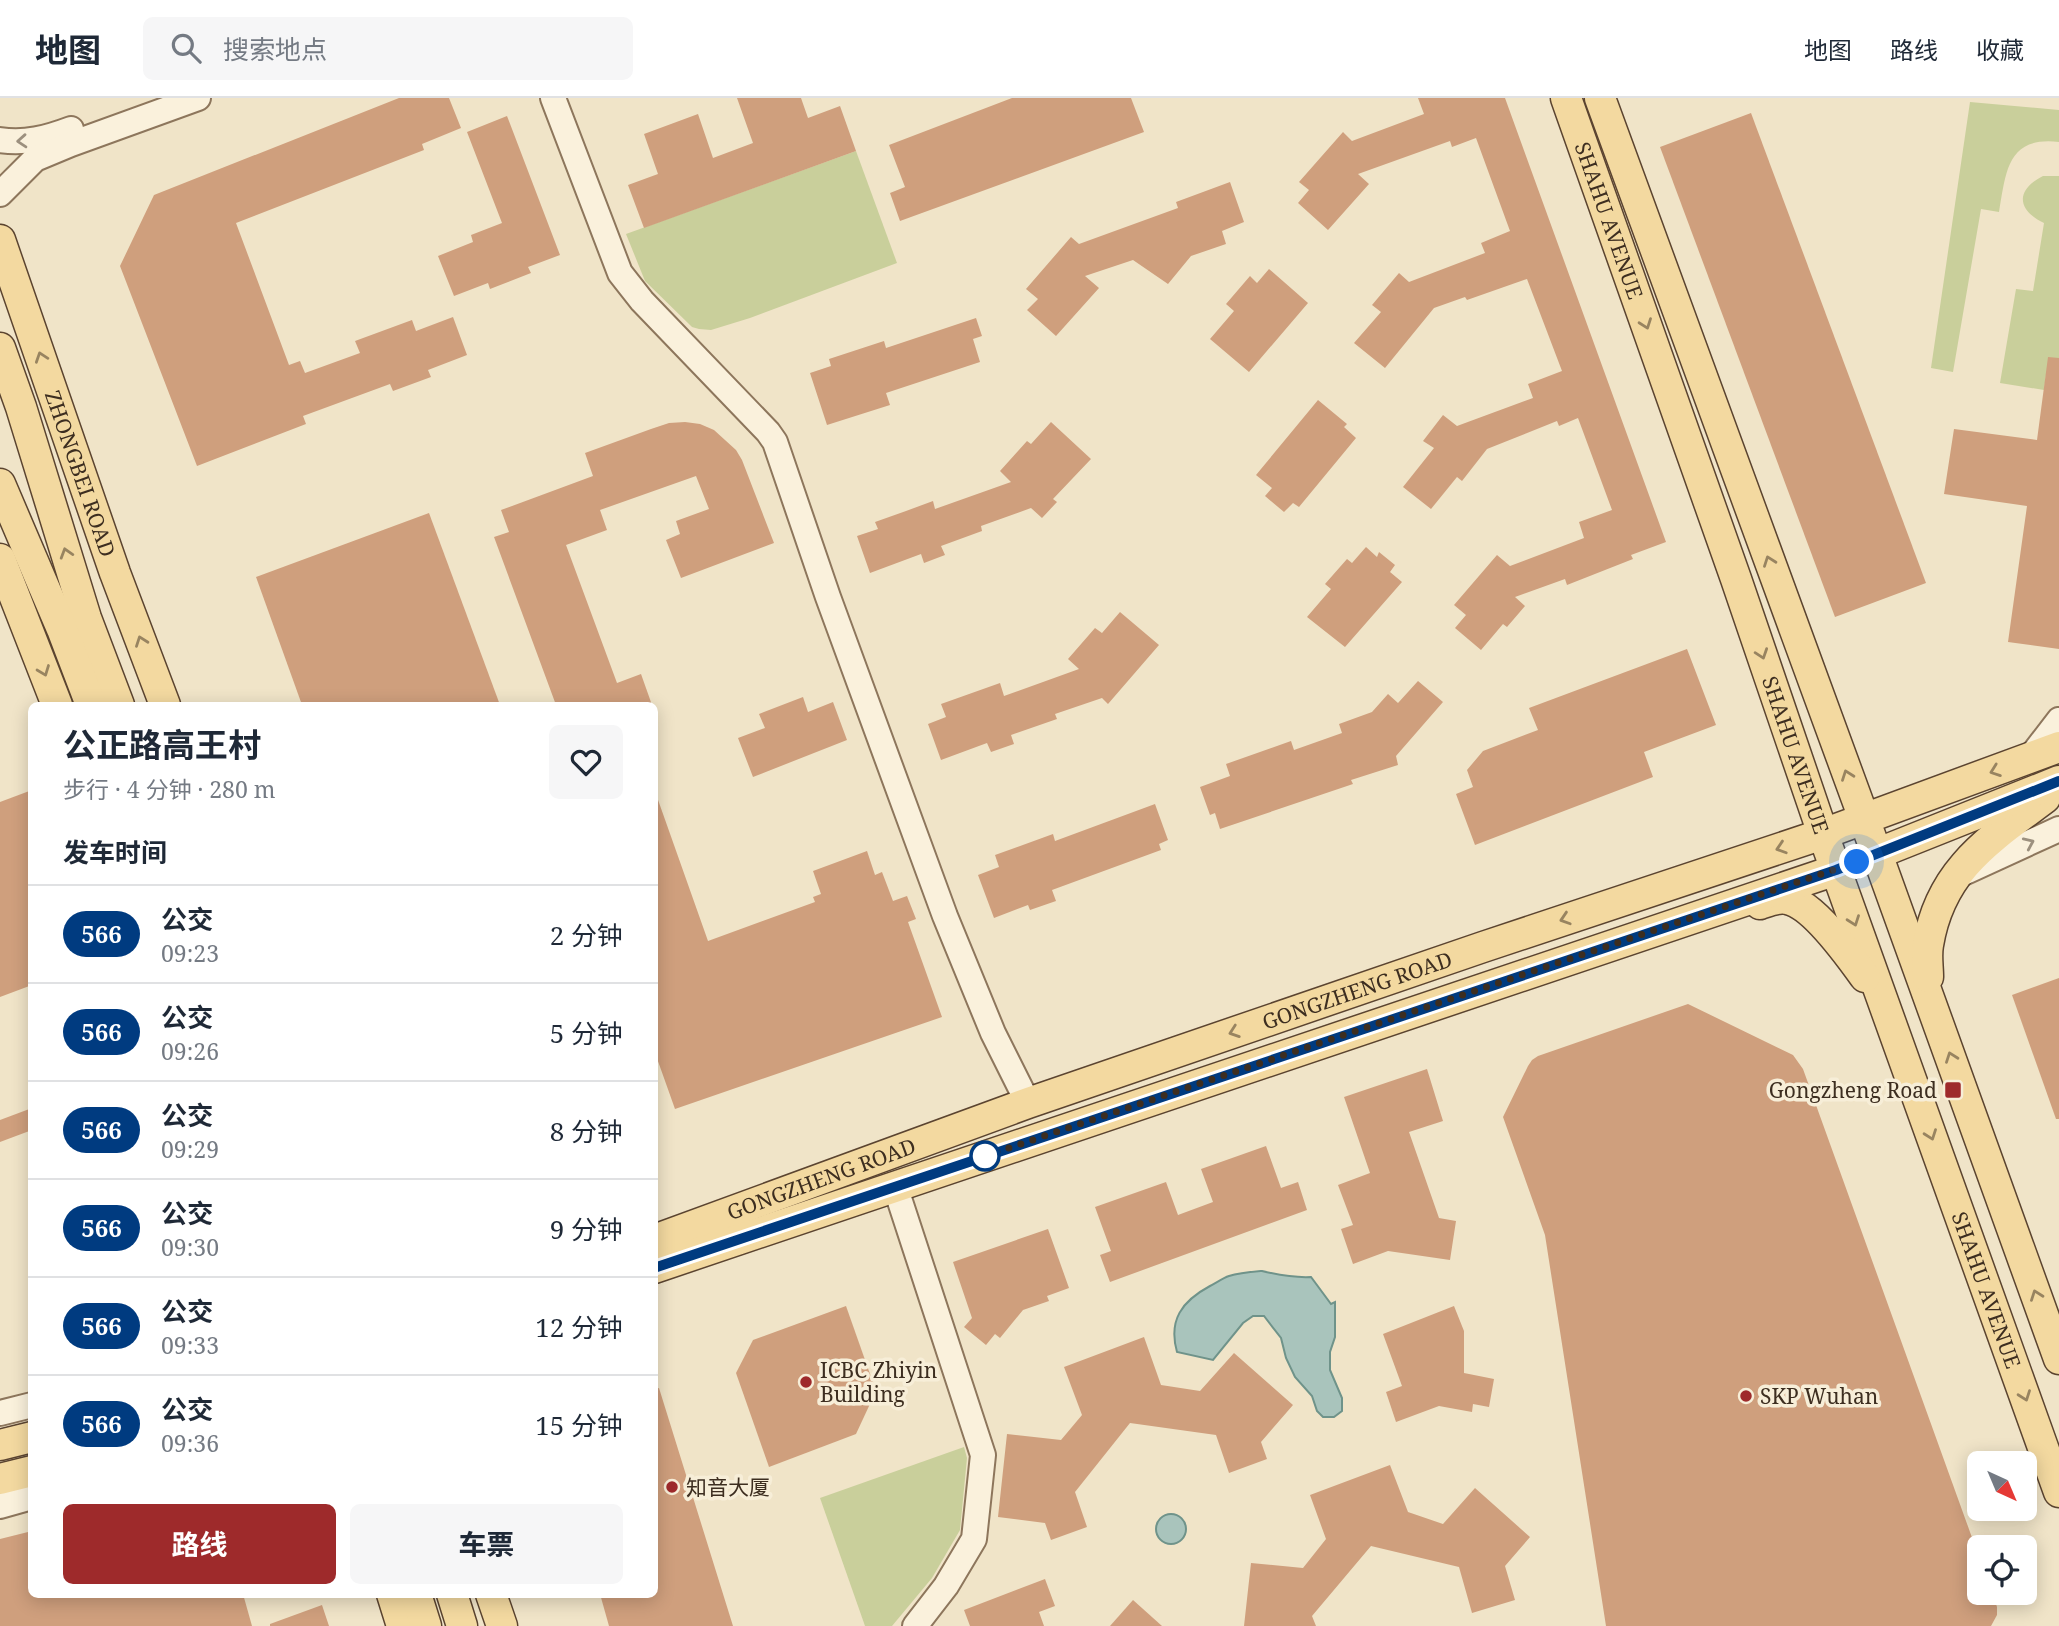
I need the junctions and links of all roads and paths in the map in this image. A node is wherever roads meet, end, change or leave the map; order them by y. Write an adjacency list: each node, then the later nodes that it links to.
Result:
1 (157, 98): 6 (street, one-way to 6)
2 (198, 98): 7 (street)
3 (553, 98): 35 (street)
4 (1566, 98): 28 (main road, SHAHU AVENUE, one-way to 28)
5 (1600, 98): 26 (main road, SHAHU AVENUE, one-way to 5)
6 (0, 140)
7 (0, 194)
8 (0, 240): 14 (main road, ZHONGBEI ROAD, one-way to 8)
9 (0, 348): 10 (main road, ZHONGBEI ROAD)
10 (21, 407): 14 (main road); 15 (main road, ZHONGBEI ROAD, one-way to 10)
11 (0, 484): 15 (main road, ZHONGBEI ROAD)
12 (0, 520): 16 (main road)
13 (0, 559): 16 (main road)
14 (115, 573): 20 (main road, ZHONGBEI ROAD, one-way to 14)
15 (74, 623): 18 (main road, ZHONGBEI ROAD); 19 (main road, ZHONGBEI ROAD)
16 (31, 637): 17 (main road, one-way to 17)
17 (56, 702)
18 (89, 702)
19 (117, 702)
20 (163, 702)
21 (2059, 720): 23 (street)
22 (2059, 747): 23 (main road, GONGZHENG ROAD)
23 (2029, 759): 26 (main road, GONGZHENG ROAD, one-way to 26)
24 (2059, 781): 29 (main road, GONGZHENG ROAD)
25 (2059, 788): 31 (main road)
26 (1863, 820): 28 (main road, GONGZHENG ROAD); 29 (main road, SHAHU AVENUE)
27 (2059, 829): 31 (street, one-way to 27)
28 (1823, 834): 30 (main road, SHAHU AVENUE); 35 (main road, GONGZHENG ROAD, one-way to 35)
29 (1877, 854): 30 (main road, GONGZHENG ROAD); 33 (main road, SHAHU AVENUE)
30 (1836, 870): 32 (main road, GONGZHENG ROAD); 34 (main road, SHAHU AVENUE, one-way to 34)
31 (1954, 877): 33 (main road)
32 (1683, 922): 34 (main road); 36 (main road, GONGZHENG ROAD)
33 (1928, 995): 39 (main road, SHAHU AVENUE, one-way to 33)
34 (1886, 1010): 46 (main road, SHAHU AVENUE, one-way to 46)
35 (1028, 1102): 37 (main road, GONGZHENG ROAD)
36 (895, 1186): 38 (main road, GONGZHENG ROAD); 57 (street)
37 (658, 1239)
38 (658, 1267)
39 (2059, 1359)
40 (28, 1406): 41 (street)
41 (0, 1413)
42 (28, 1438): 43 (main road)
43 (0, 1445)
44 (28, 1472): 45 (main road)
45 (0, 1479)
46 (2059, 1492)
47 (28, 1498): 48 (street)
48 (0, 1506)
49 (393, 1598): 53 (main road)
50 (417, 1598): 54 (main road)
51 (453, 1598): 55 (main road)
52 (493, 1598): 56 (main road)
53 (402, 1626)
54 (426, 1626)
55 (462, 1626)
56 (502, 1626)
57 (915, 1626)

